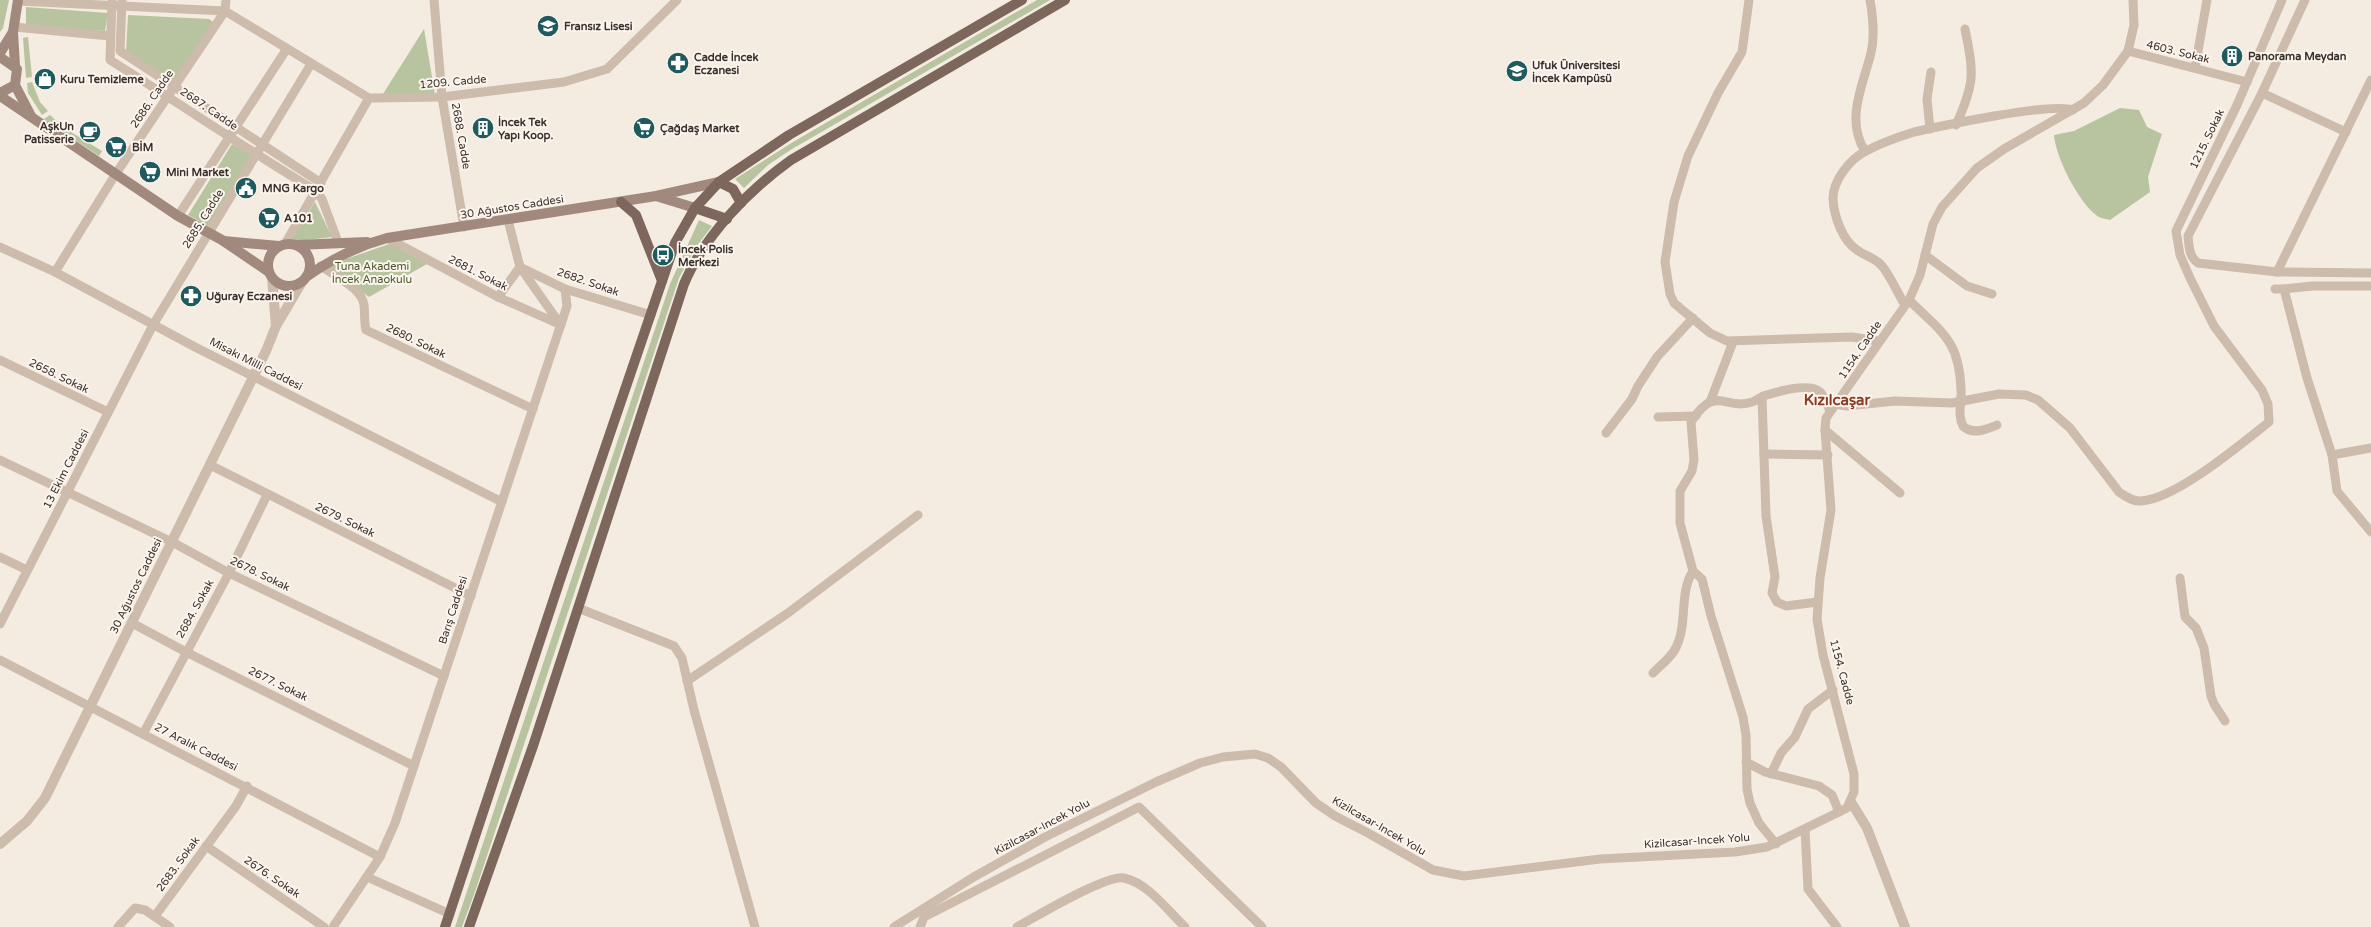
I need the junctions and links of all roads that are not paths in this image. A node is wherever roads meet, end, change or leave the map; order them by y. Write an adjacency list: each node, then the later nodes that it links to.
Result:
1 (226, 0): 15 (street, 2686. Cadde)
2 (434, 0): 34 (street, 2688. Cadde)
3 (677, 0): 34 (street, 1209. Cadde)
4 (1022, 0): 47 (main road)
5 (1065, 0): 51 (main road)
6 (1748, 0): 80 (street)
7 (1870, 0): 44 (street)
8 (2133, 0): 20 (street, 1154. Cadde)
9 (2207, 0): 25 (street)
10 (2282, 0): 28 (street, 1215. Sokak)
11 (2305, 0): 31 (street)
12 (18, 1): 13 (street); 17 (main road)
13 (111, 3): 14 (street); 18 (street, 2687. Cadde)
14 (122, 3): 15 (street); 30 (street, 2687. Cadde)
15 (225, 11): 19 (street); 30 (street, 2686. Cadde)
16 (1965, 29): 38 (street)
17 (14, 30): 18 (street); 21 (main road); 24 (main road)
18 (110, 36): 33 (street, 2687. Cadde)
19 (286, 50): 23 (street); 39 (street)
20 (2128, 51): 25 (street, 4603. Sokak); 36 (street, 1154. Cadde)
21 (0, 53)
22 (0, 57): 24 (main road)
23 (311, 64): 35 (street); 43 (street, 2685. Cadde)
24 (15, 66): 29 (main road)
25 (2196, 68): 28 (street, 4603. Sokak)
26 (1931, 72): 40 (street)
27 (2371, 80): 41 (street)
28 (2247, 82): 90 (street, 1215. Sokak)
29 (15, 85): 32 (main road); 37 (main road)
30 (176, 86): 33 (street, 2686. Cadde); 39 (street, 2687. Cadde)
31 (2262, 93): 41 (street); 69 (street)
32 (0, 94): 37 (main road)
33 (168, 96): 42 (street, 2687. Cadde); 46 (street, 2686. Cadde)
34 (442, 97): 35 (street, 1209. Cadde); 56 (street, 2688. Cadde)
35 (369, 98): 48 (street)
36 (2073, 110): 38 (street); 65 (street, 1154. Cadde)
37 (32, 118): 46 (main road)
38 (1956, 125): 40 (street)
39 (236, 127): 42 (street); 43 (street, 2687. Cadde)
40 (1930, 129): 44 (street)
41 (2346, 132): 69 (street)
42 (230, 137): 45 (street, 2687. Cadde); 53 (street)
43 (263, 145): 45 (street, 2685. Cadde); 48 (street, 2687. Cadde)
44 (1865, 152): 78 (street)
45 (257, 155): 48 (street, 2687. Cadde); 57 (street, 2685. Cadde)
46 (116, 175): 53 (main road); 68 (street, 2686. Cadde)
47 (719, 182): 49 (main road, 30 Ağustos Caddesi); 51 (main road); 52 (main road)
48 (319, 187): 60 (street); 62 (street)
49 (656, 196): 50 (main road, 30 Ağustos Caddesi); 52 (main road, 30 Ağustos Caddesi)
50 (621, 202): 54 (main road, 30 Ağustos Caddesi); 73 (main road)
51 (741, 203): 55 (main road)
52 (695, 208): 55 (main road); 73 (main road)
53 (178, 216): 57 (main road)
54 (508, 220): 56 (main road, 30 Ağustos Caddesi); 67 (street)
55 (727, 220): 119 (main road)
56 (464, 227): 58 (main road, 30 Ağustos Caddesi)
57 (208, 233): 59 (main road); 81 (street, 2685. Cadde)
58 (387, 238): 61 (main road, 30 Ağustos Caddesi); 77 (street, 2681. Sokak)
59 (222, 240): 62 (main road); 71 (main road)
60 (338, 242): 61 (main road); 63 (main road)
61 (373, 242): 66 (main road)
62 (282, 245): 63 (main road); 71 (main road)
63 (297, 245): 72 (main road)
64 (0, 247): 68 (street, Misakı Milli Caddesi)
65 (1925, 255): 76 (street); 78 (street, 1154. Cadde)
66 (321, 266): 72 (main road); 92 (street, 2680. Sokak)
67 (520, 267): 75 (street, 2682. Sokak); 77 (street); 82 (street)
68 (55, 272): 81 (street, Misakı Milli Caddesi)
69 (2277, 272): 70 (street)
70 (2371, 273)
71 (270, 275): 72 (main road); 83 (street, 30 Ağustos Caddesi)
72 (304, 279): 83 (street, 30 Ağustos Caddesi)
73 (662, 281): 79 (main road)
74 (2371, 286): 102 (street)
75 (565, 289): 79 (street, 2682. Sokak); 82 (street, Barış Caddesi)
76 (1992, 294)
77 (498, 297): 82 (street, 2681. Sokak)
78 (1907, 302): 84 (street, 1154. Cadde); 90 (street)
79 (651, 315): 143 (main road)
80 (1693, 318): 85 (street); 98 (street)
81 (153, 325): 87 (street, Misakı Milli Caddesi); 93 (street, 13 Ekim Caddesi)
82 (561, 325): 92 (street, Barış Caddesi)
83 (276, 326): 87 (street, 30 Ağustos Caddesi)
84 (1878, 341): 85 (street); 91 (street, 1154. Cadde)
85 (1733, 342): 89 (street)
86 (0, 360): 93 (street, 2658. Sokak)
87 (253, 377): 104 (street, 30 Ağustos Caddesi); 108 (street, Misakı Milli Caddesi)
88 (1762, 397): 89 (street); 91 (street); 100 (street)
89 (1710, 402): 94 (street)
90 (1960, 402): 91 (street); 96 (street)
91 (1832, 408): 97 (street, 1154. Cadde)
92 (533, 409): 108 (street, Barış Caddesi)
93 (108, 412): 105 (street, 13 Ekim Caddesi)
94 (1696, 416): 95 (street); 114 (street)
95 (1658, 417)
96 (1997, 425)
97 (1825, 430): 101 (street, 1154. Cadde); 106 (street)
98 (1606, 433)
99 (2371, 448): 102 (street)
100 (1764, 454): 101 (street); 118 (street)
101 (1828, 455): 118 (street, 1154. Cadde)
102 (2332, 455): 110 (street)
103 (0, 460): 105 (street, 2678. Sokak)
104 (210, 465): 107 (street, 2679. Sokak); 111 (street, 30 Ağustos Caddesi)
105 (68, 491): 111 (street, 2678. Sokak); 113 (street, 13 Ekim Caddesi)
106 (1900, 493)
107 (267, 495): 115 (street, 2684. Sokak); 117 (street, 2679. Sokak)
108 (502, 502): 117 (street, Barış Caddesi)
109 (918, 515): 126 (street)
110 (2371, 532)
111 (172, 542): 115 (street, 2678. Sokak); 120 (street, 30 Ağustos Caddesi)
112 (0, 557): 113 (street)
113 (27, 570): 121 (street, 13 Ekim Caddesi)
114 (1693, 571): 124 (street); 131 (street)
115 (229, 572): 122 (street, 2684. Sokak); 125 (street, 2678. Sokak)
116 (2180, 578): 129 (street)
117 (471, 596): 125 (street, Barış Caddesi)
118 (1817, 602): 127 (street, 1154. Cadde)
119 (578, 608): 126 (street); 150 (main road)
120 (132, 623): 122 (street, 2677. Sokak); 128 (street, 30 Ağustos Caddesi)
121 (0, 624)
122 (186, 652): 130 (street, 2684. Sokak); 132 (street, 2677. Sokak)
123 (0, 660): 128 (street, 27 Aralık Caddesi)
124 (1653, 673)
125 (444, 676): 132 (street, Barış Caddesi)
126 (687, 680): 151 (street)
127 (1833, 690): 133 (street); 135 (street, 1154. Cadde)
128 (90, 706): 130 (street, 27 Aralık Caddesi); 138 (street, 30 Ağustos Caddesi)
129 (2225, 721)
130 (143, 734): 134 (street, 27 Aralık Caddesi)
131 (1746, 762): 133 (street); 139 (street)
132 (414, 766): 141 (street, Barış Caddesi)
133 (1771, 774): 136 (street)
134 (247, 786): 140 (street, 2683. Sokak); 141 (street, 27 Aralık Caddesi)
135 (1851, 802): 136 (street, Kizilcasar-Incek Yolu); 158 (street)
136 (1839, 812): 137 (street, Kizilcasar-Incek Yolu)
137 (1805, 829): 139 (street, Kizilcasar-Incek Yolu); 157 (street)
138 (0, 844)
139 (1776, 844): 152 (street, Kizilcasar-Incek Yolu)
140 (206, 846): 144 (street, 2683. Sokak); 147 (street, 2676. Sokak)
141 (380, 857): 142 (street, Barış Caddesi)
142 (367, 877): 143 (street); 148 (street, Barış Caddesi)
143 (450, 914): 149 (main road)
144 (155, 916): 145 (street); 146 (street)
145 (118, 927)
146 (170, 927)
147 (324, 927)
148 (333, 927)
149 (445, 927)
150 (469, 927)
151 (755, 927)
152 (894, 927)
153 (920, 927): 156 (street)
154 (1017, 927): 155 (street)
155 (1185, 927)
156 (1262, 927)
157 (1837, 927)
158 (1905, 927)

